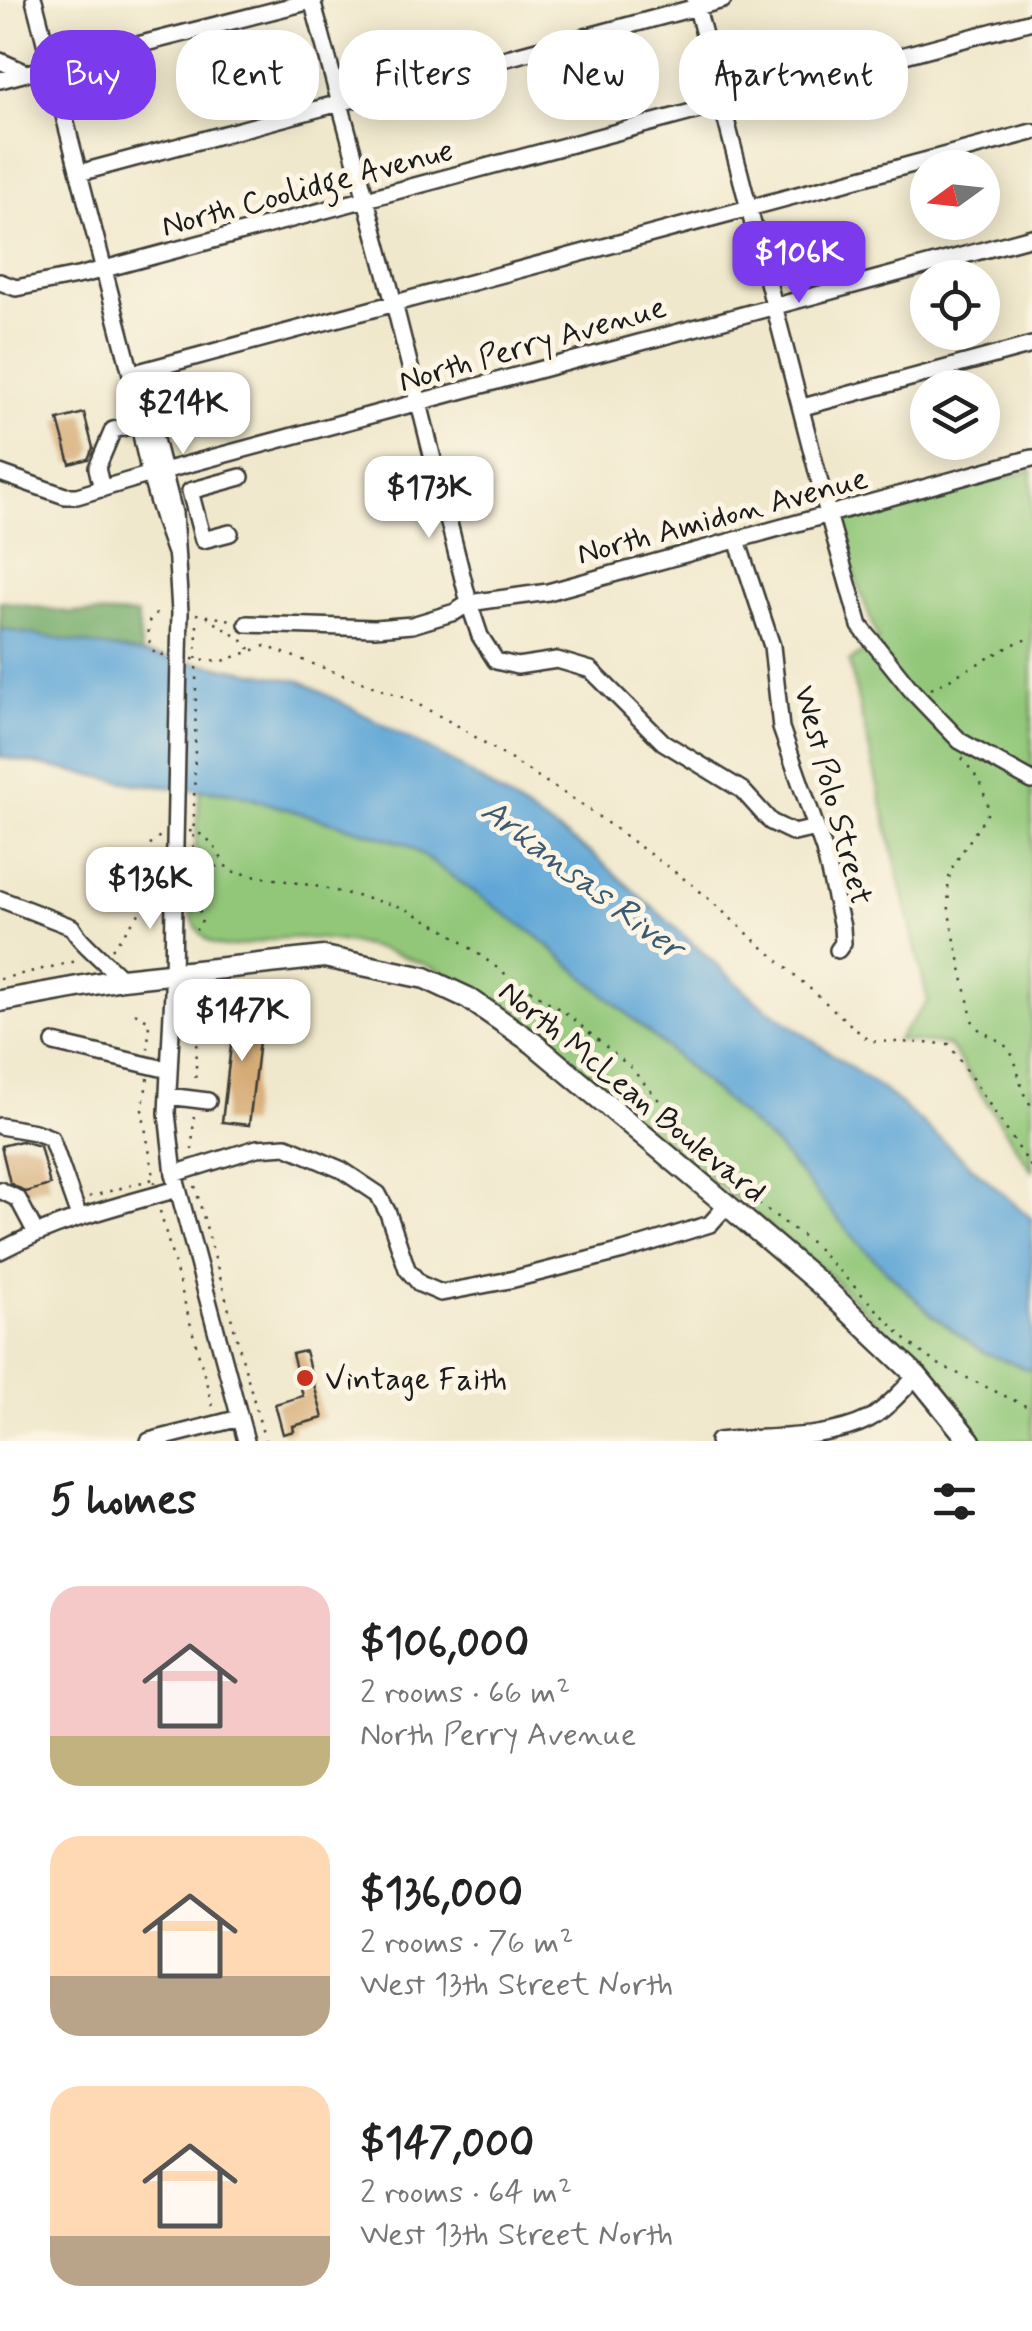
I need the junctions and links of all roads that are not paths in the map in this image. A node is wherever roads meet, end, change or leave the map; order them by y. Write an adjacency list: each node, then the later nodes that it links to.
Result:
1 (34, 0): 6 (street)
2 (313, 0): 8 (street); 14 (street)
3 (723, 0): 4 (street)
4 (696, 4): 7 (street); 10 (street)
5 (1032, 21): 9 (street, North Coolidge Avenue)
6 (42, 30)
7 (703, 30)
8 (156, 40)
9 (908, 55)
10 (507, 57)
11 (0, 62): 12 (street)
12 (28, 72): 13 (street)
13 (0, 80)
14 (339, 99)
15 (339, 103): 21 (street)
16 (679, 116): 22 (street, North Coolidge Avenue)
17 (65, 120): 21 (street)
18 (345, 120): 22 (street)
19 (726, 120): 23 (street)
20 (1032, 132): 23 (street)
21 (79, 173): 25 (street)
22 (366, 200): 25 (street, North Coolidge Avenue); 27 (street)
23 (750, 207): 27 (street); 28 (street)
24 (1032, 237): 28 (street, North Perry Avenue)
25 (103, 269): 26 (street, North Coolidge Avenue); 30 (street)
26 (0, 282)
27 (394, 303): 30 (street); 31 (street)
28 (776, 305): 31 (street, North Perry Avenue); 32 (street)
29 (1032, 345): 32 (street)
30 (131, 374): 33 (street); 36 (street)
31 (417, 405): 36 (street, North Perry Avenue); 42 (street)
32 (802, 407): 39 (street)
33 (138, 424): 36 (street); 38 (street)
34 (1032, 458): 39 (street, North Amidon Avenue)
35 (0, 473): 38 (street, North Perry Avenue)
36 (157, 473): 38 (street, North Perry Avenue); 48 (street, bridge)
37 (241, 477): 40 (street)
38 (102, 489)
39 (828, 514): 41 (street, North Amidon Avenue); 44 (street)
40 (230, 533)
41 (737, 540): 42 (street, North Amidon Avenue); 45 (street, West Polo Street)
42 (469, 603): 43 (street, North Amidon Avenue); 45 (street)
43 (247, 624)
44 (1032, 781)
45 (816, 828): 47 (street, West Polo Street)
46 (0, 898): 49 (street)
47 (838, 950)
48 (174, 973): 49 (main road, North McLean Boulevard); 52 (street); 58 (main road, North McLean Boulevard)
49 (122, 979): 50 (main road, North McLean Boulevard)
50 (0, 1001)
51 (54, 1043): 52 (street)
52 (170, 1070): 53 (street)
53 (168, 1096): 54 (street); 56 (street)
54 (201, 1100)
55 (0, 1126): 59 (street)
56 (182, 1183): 58 (street); 59 (street); 63 (street)
57 (0, 1190): 60 (street)
58 (727, 1205): 62 (main road, North McLean Boulevard)
59 (77, 1209): 60 (street)
60 (36, 1233): 61 (street)
61 (0, 1252)
62 (916, 1376): 64 (street); 68 (main road, North McLean Boulevard)
63 (240, 1418): 65 (street); 66 (street)
64 (804, 1438): 67 (street)
65 (149, 1441)
66 (246, 1441)
67 (718, 1441)
68 (970, 1441)

